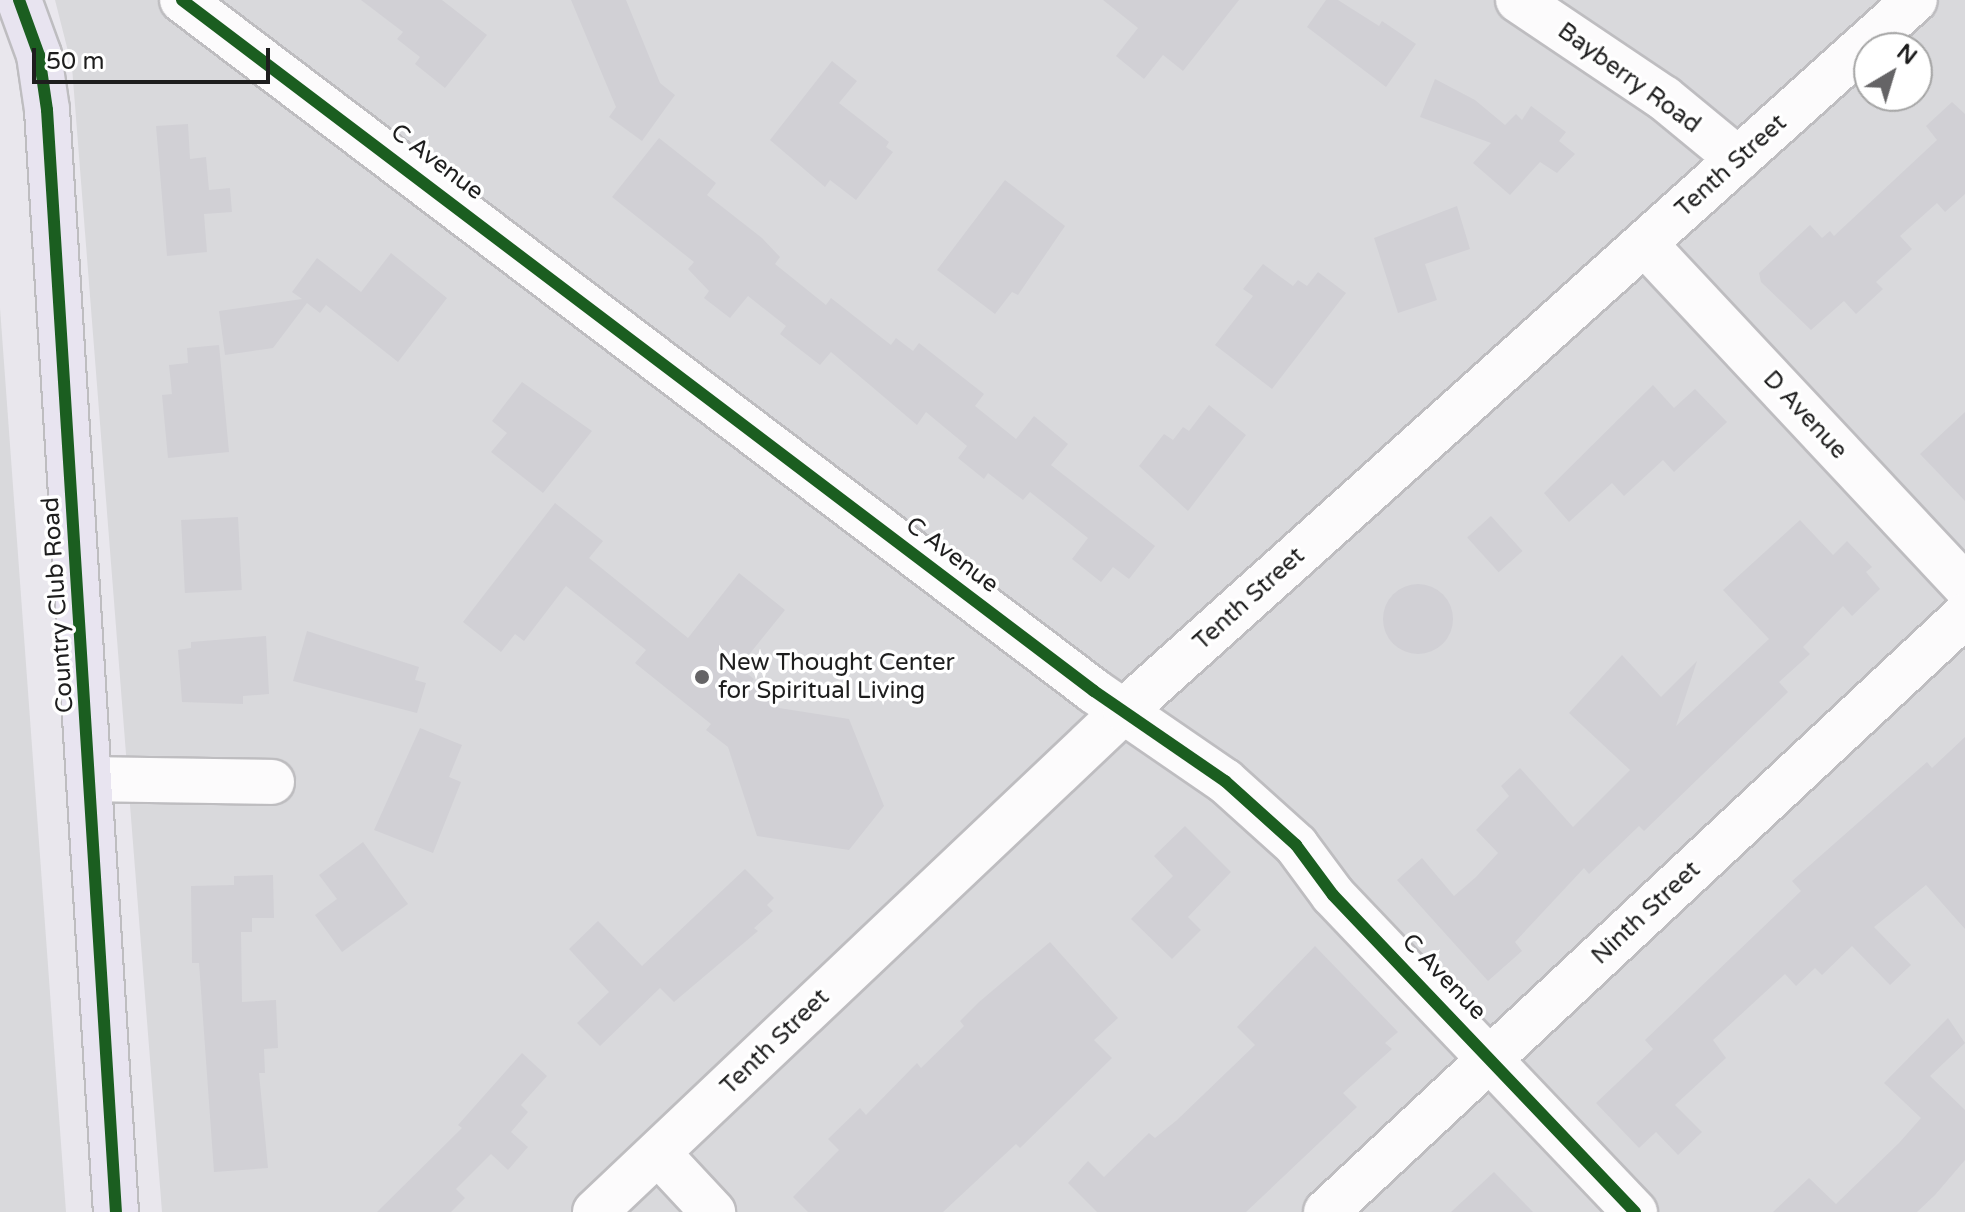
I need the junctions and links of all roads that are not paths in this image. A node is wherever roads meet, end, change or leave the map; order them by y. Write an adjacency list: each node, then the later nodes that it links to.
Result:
1 (19, 0): 10 (main road, Country Club Road)
2 (182, 0): 9 (street, C Avenue)
3 (1518, 0): 5 (street, Bayberry Road)
4 (1915, 0): 5 (street, Tenth Street)
5 (1738, 159): 6 (street, Tenth Street)
6 (1645, 244): 7 (street, D Avenue); 9 (street, Tenth Street)
7 (1965, 586)
8 (1965, 615): 12 (street, Ninth Street)
9 (1125, 710): 12 (street, C Avenue); 13 (street, Tenth Street)
10 (91, 779): 11 (street); 14 (main road, Country Club Road)
11 (272, 782)
12 (1490, 1059): 17 (street, Ninth Street); 18 (street, C Avenue)
13 (658, 1153): 15 (street, Tenth Street); 16 (street)
14 (116, 1212)
15 (595, 1212)
16 (713, 1212)
17 (1326, 1212)
18 (1635, 1212)

